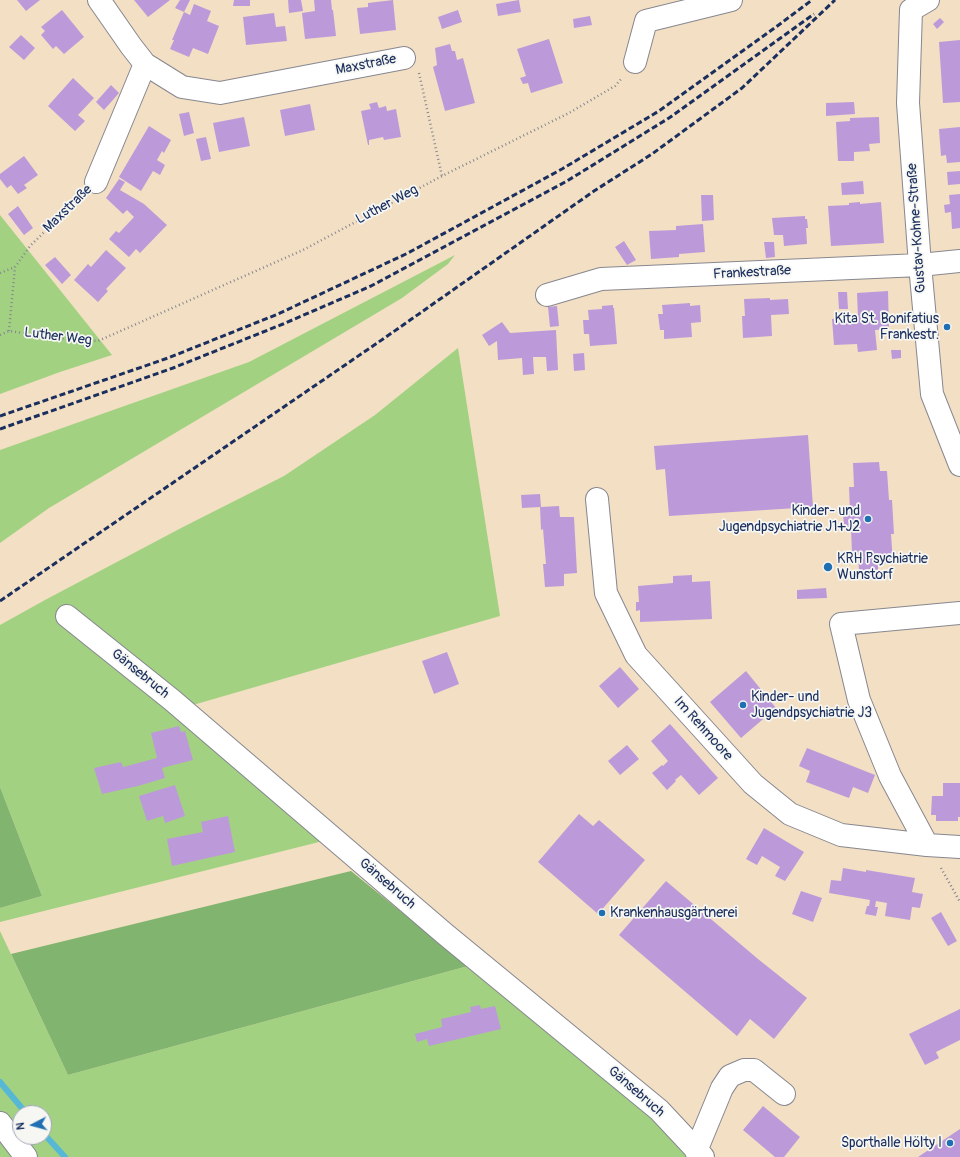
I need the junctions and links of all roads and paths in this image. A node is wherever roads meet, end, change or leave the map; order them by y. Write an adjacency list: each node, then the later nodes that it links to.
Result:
1 (99, 0): 6 (street, Maxstraße)
2 (731, 0): 5 (street)
3 (920, 5): 10 (street, Gustav-Kohne-Straße)
4 (404, 58): 6 (street, Maxstraße); 7 (path)
5 (635, 62): 7 (path, Luther Weg)
6 (145, 64): 8 (street, Maxstraße)
7 (442, 176): 14 (path, Luther Weg)
8 (96, 182): 11 (path, Maxstraße)
9 (960, 261): 10 (street, Frankestraße)
10 (920, 265): 13 (street, Frankestraße); 16 (street, Gustav-Kohne-Straße)
11 (15, 267): 12 (path); 14 (path)
12 (0, 273)
13 (547, 295)
14 (9, 331): 15 (path, Luther Weg)
15 (0, 335)
16 (955, 443): 17 (street, Gustav-Kohne-Straße)
17 (960, 465)
18 (597, 499): 21 (street, Im Rehmoore)
19 (960, 613): 21 (street)
20 (67, 616): 26 (street, Gänsebruch)
21 (927, 845): 22 (street, Im Rehmoore); 23 (path)
22 (960, 847)
23 (960, 902)
24 (784, 1094): 26 (street)
25 (0, 1123): 27 (street)
26 (699, 1154)
27 (26, 1157)

